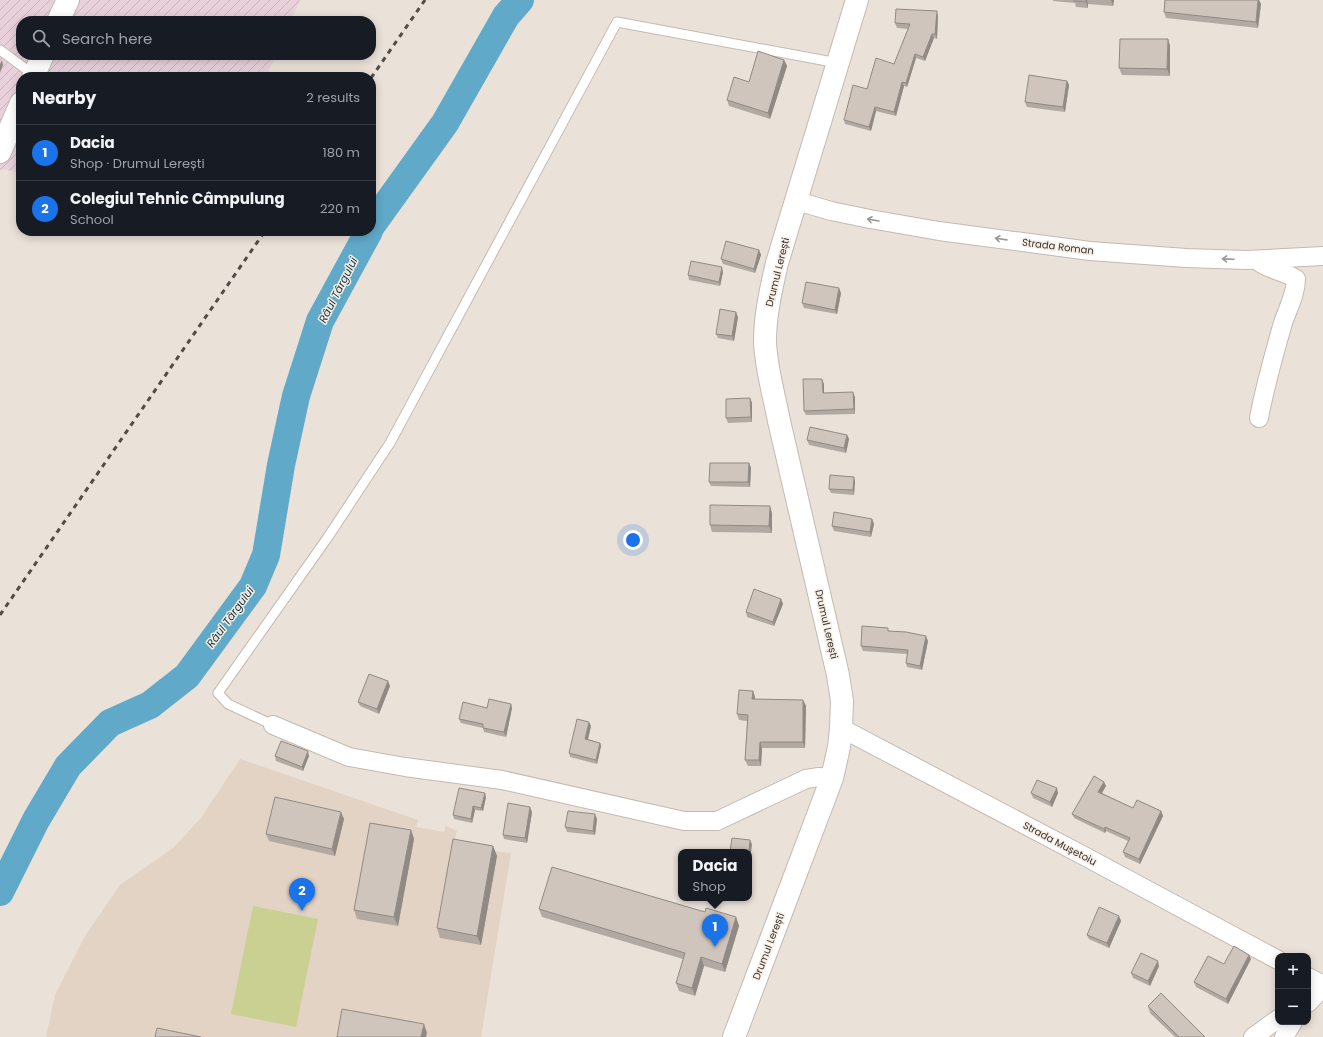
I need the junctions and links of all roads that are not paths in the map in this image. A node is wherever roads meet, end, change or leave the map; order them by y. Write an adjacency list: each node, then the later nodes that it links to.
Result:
1 (68, 0): 3 (main road)
2 (857, 0): 6 (main road, Drumul Lerești)
3 (60, 16)
4 (0, 50): 7 (lane)
5 (41, 60): 8 (main road)
6 (838, 64): 11 (main road, Drumul Lerești); 15 (lane)
7 (28, 72)
8 (35, 72)
9 (16, 115): 10 (main road)
10 (0, 152)
11 (797, 201): 13 (street, Strada Roman, one-way to 11); 16 (main road, Drumul Lerești)
12 (1323, 256): 13 (street, Strada Roman)
13 (1256, 260): 14 (street)
14 (1259, 418)
15 (273, 725): 17 (street)
16 (841, 728): 17 (main road, Drumul Lerești); 18 (street, Strada Mușetoiu)
17 (832, 778): 25 (main road, Drumul Lerești)
18 (1275, 958)
19 (1311, 978): 20 (street)
20 (1323, 986): 21 (street); 22 (street)
21 (1311, 995)
22 (1311, 1000)
23 (1275, 1020): 26 (street)
24 (1291, 1025): 27 (street)
25 (734, 1037)
26 (1253, 1037)
27 (1284, 1037)

